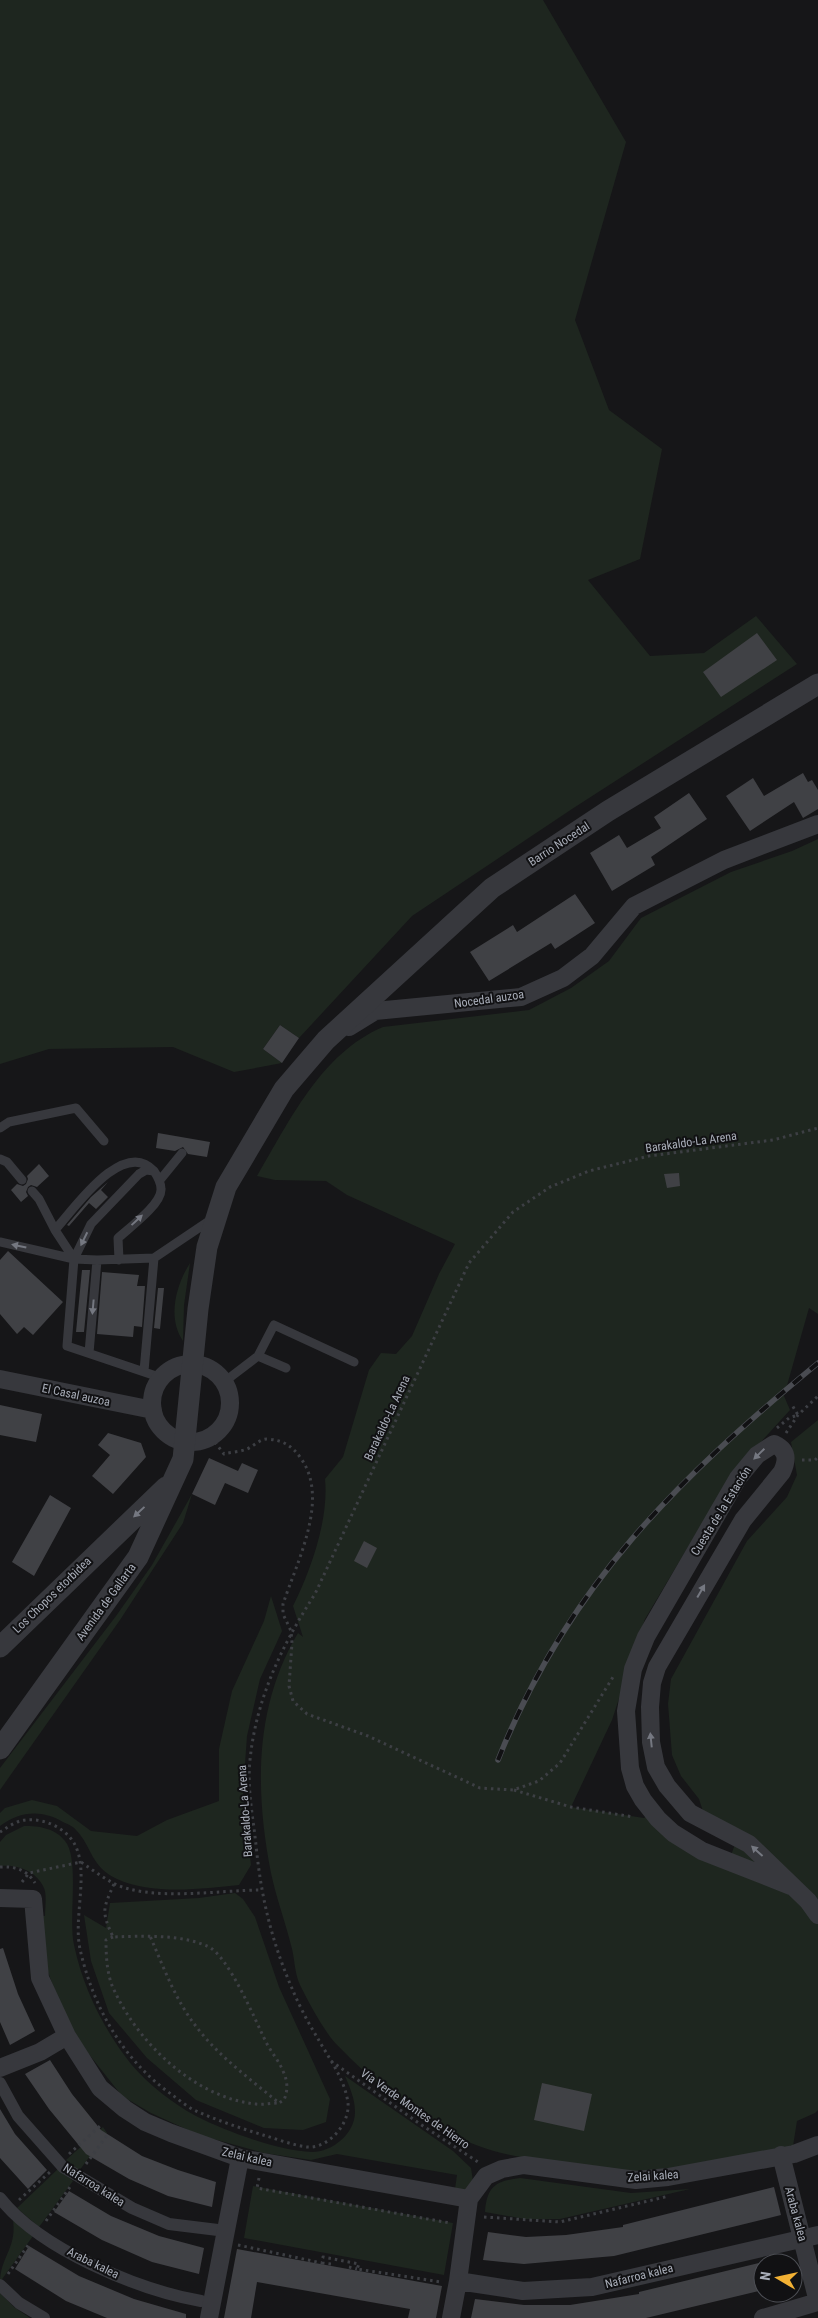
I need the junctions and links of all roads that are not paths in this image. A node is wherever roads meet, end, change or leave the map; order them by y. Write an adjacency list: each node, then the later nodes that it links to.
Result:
1 (818, 684): 3 (street, Barrio Nocedal)
2 (818, 824): 3 (street, Nocedal auzoa)
3 (326, 1040): 12 (street, Barrio Nocedal)
4 (0, 1128): 5 (lane)
5 (104, 1141)
6 (182, 1152): 10 (lane)
7 (0, 1159): 9 (lane)
8 (154, 1171): 10 (lane); 13 (lane); 16 (lane, one-way to 16)
9 (22, 1180)
10 (160, 1180): 18 (lane, one-way to 10)
11 (32, 1191): 13 (lane)
12 (215, 1217): 15 (lane); 22 (street, Avenida de Gallarta)
13 (55, 1230): 16 (lane)
14 (0, 1242): 16 (lane, one-way to 14)
15 (154, 1258): 18 (lane); 24 (lane)
16 (74, 1259): 17 (lane); 19 (lane)
17 (97, 1260): 18 (lane); 19 (lane, one-way to 19)
18 (119, 1260)
19 (89, 1353): 24 (lane)
20 (258, 1356): 21 (lane); 23 (lane); 27 (lane)
21 (354, 1362)
22 (193, 1364): 25 (street); 27 (street); 29 (street, Avenida de Gallarta)
23 (286, 1368)
24 (144, 1371): 25 (lane)
25 (162, 1378): 28 (street)
26 (0, 1379): 28 (street, El Casal auzoa)
27 (224, 1382): 29 (street)
28 (153, 1410): 29 (street)
29 (186, 1442): 30 (street, Avenida de Gallarta)
30 (172, 1481): 31 (street, Los Chopos etorbidea, one-way to 31); 32 (street, Avenida de Gallarta)
31 (105, 1544): 32 (street); 33 (street, Los Chopos etorbidea)
32 (138, 1557): 34 (street, Avenida de Gallarta)
33 (0, 1647)
34 (0, 1748)
35 (791, 1886): 35 (street, Cuesta de la Estación, one-way to 35); 37 (street, Cuesta de la Estación)
36 (0, 1898): 38 (street)
37 (815, 1905)
38 (67, 2036): 39 (street); 43 (street, Zelai kalea)
39 (0, 2068)
40 (0, 2083): 46 (street, Nafarroa kalea)
41 (818, 2145): 42 (street, Zelai kalea)
42 (781, 2155): 45 (street, Zelai kalea); 47 (street, Araba kalea)
43 (240, 2158): 45 (street, Zelai kalea); 46 (street)
44 (0, 2198): 50 (street, Araba kalea)
45 (469, 2198): 48 (street)
46 (232, 2234): 53 (street)
47 (810, 2237): 48 (street, Nafarroa kalea); 51 (street, Araba kalea)
48 (453, 2282): 54 (street)
49 (0, 2285): 52 (street)
50 (200, 2301)
51 (818, 2302): 55 (street, Araba kalea)
52 (44, 2318)
53 (209, 2318)
54 (451, 2318)
55 (763, 2318)

